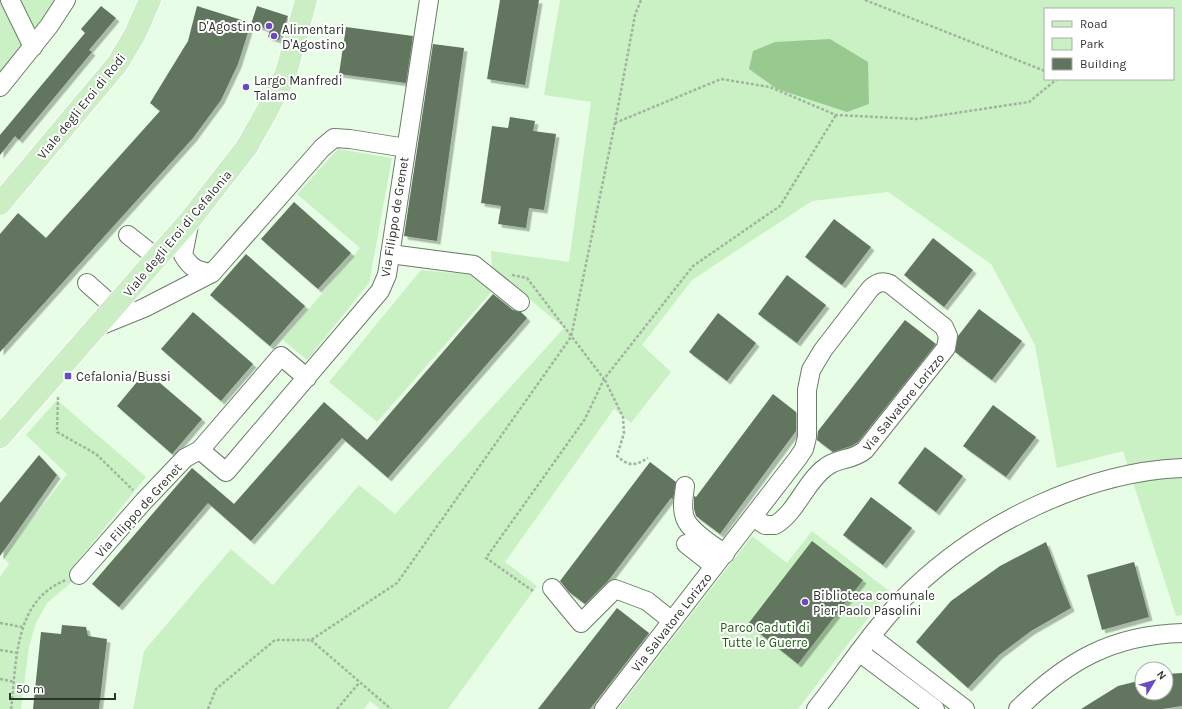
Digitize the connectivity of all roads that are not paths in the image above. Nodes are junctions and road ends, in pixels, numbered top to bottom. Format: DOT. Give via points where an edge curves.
graph roads {
  1 [pos="10,0"];
  2 [pos="66,0"];
  3 [pos="150,0"];
  4 [pos="306,0"];
  5 [pos="429,0"];
  6 [pos="33,46"];
  7 [pos="0,87"];
  8 [pos="406,148"];
  9 [pos="0,204"];
  10 [pos="190,220"];
  11 [pos="128,235"];
  12 [pos="390,254"];
  13 [pos="157,258"];
  14 [pos="212,274"];
  15 [pos="87,283"];
  16 [pos="520,302"];
  17 [pos="114,307"];
  18 [pos="97,327"];
  19 [pos="307,378"];
  20 [pos="0,437"];
  21 [pos="200,450"];
  22 [pos="1182,468"];
  23 [pos="685,486"];
  24 [pos="753,517"];
  25 [pos="686,544"];
  26 [pos="719,560"];
  27 [pos="79,575"];
  28 [pos="552,588"];
  29 [pos="672,621"];
  30 [pos="1182,633"];
  31 [pos="871,637"];
  32 [pos="859,652"];
  33 [pos="604,709"];
  34 [pos="816,709"];
  35 [pos="935,709"];
  36 [pos="965,709"];
  37 [pos="1018,709"];
  1 -- 6 [label="street"];
  2 -- 6 [label="street"];
  3 -- 9 [label="main road, Viale degli Eroi di Rodi" via="136,34 118,63"];
  4 -- 10 [label="main road, Viale degli Eroi di Cefalonia" via="286,73 267,112 246,148"];
  5 -- 8 [label="street, Via Filippo de Grenet"];
  6 -- 7 [label="street"];
  8 -- 12 [label="street, Via Filippo de Grenet"];
  8 -- 14 [label="street, Via Filippo de Grenet" via="334,138 322,148"];
  10 -- 13 [label="main road, Viale degli Eroi di Cefalonia"];
  10 -- 14 [label="street" via="183,255 189,265 200,272"];
  11 -- 13 [label="street"];
  12 -- 16 [label="street" via="474,266"];
  12 -- 19 [label="street, Via Filippo de Grenet" via="387,275 380,291"];
  13 -- 17 [label="main road, Viale degli Eroi di Cefalonia"];
  14 -- 18 [label="street, Via Filippo de Grenet" via="144,308"];
  15 -- 17 [label="street"];
  17 -- 18 [label="main road, Viale degli Eroi di Cefalonia"];
  18 -- 20 [label="main road, Viale degli Eroi di Cefalonia"];
  19 -- 21 [label="street, Via Filippo de Grenet" via="281,356"];
  19 -- 21 [label="street, Via Filippo de Grenet" via="226,472"];
  21 -- 27 [label="street, Via Filippo de Grenet" via="184,458"];
  22 -- 31 [label="street" via="1149,471 1091,485 1059,496 1018,516 944,562 913,589"];
  23 -- 26 [label="street" via="684,517"];
  24 -- 24 [label="street, Via Salvatore Lorizzo" via="798,458 806,442 809,375 816,362 873,286 881,282 890,284 944,327 948,336 946,348 865,450 826,467 785,517 775,525 765,525"];
  24 -- 26 [label="street, Via Salvatore Lorizzo"];
  25 -- 26 [label="street"];
  26 -- 29 [label="street, Via Salvatore Lorizzo"];
  28 -- 29 [label="street" via="581,623 615,589 647,601"];
  29 -- 33 [label="street, Via Salvatore Lorizzo"];
  30 -- 37 [label="street" via="1133,638 1090,655 1051,678"];
  31 -- 32 [label="street"];
  31 -- 36 [label="street"];
  32 -- 34 [label="street"];
  32 -- 35 [label="street"];
}
